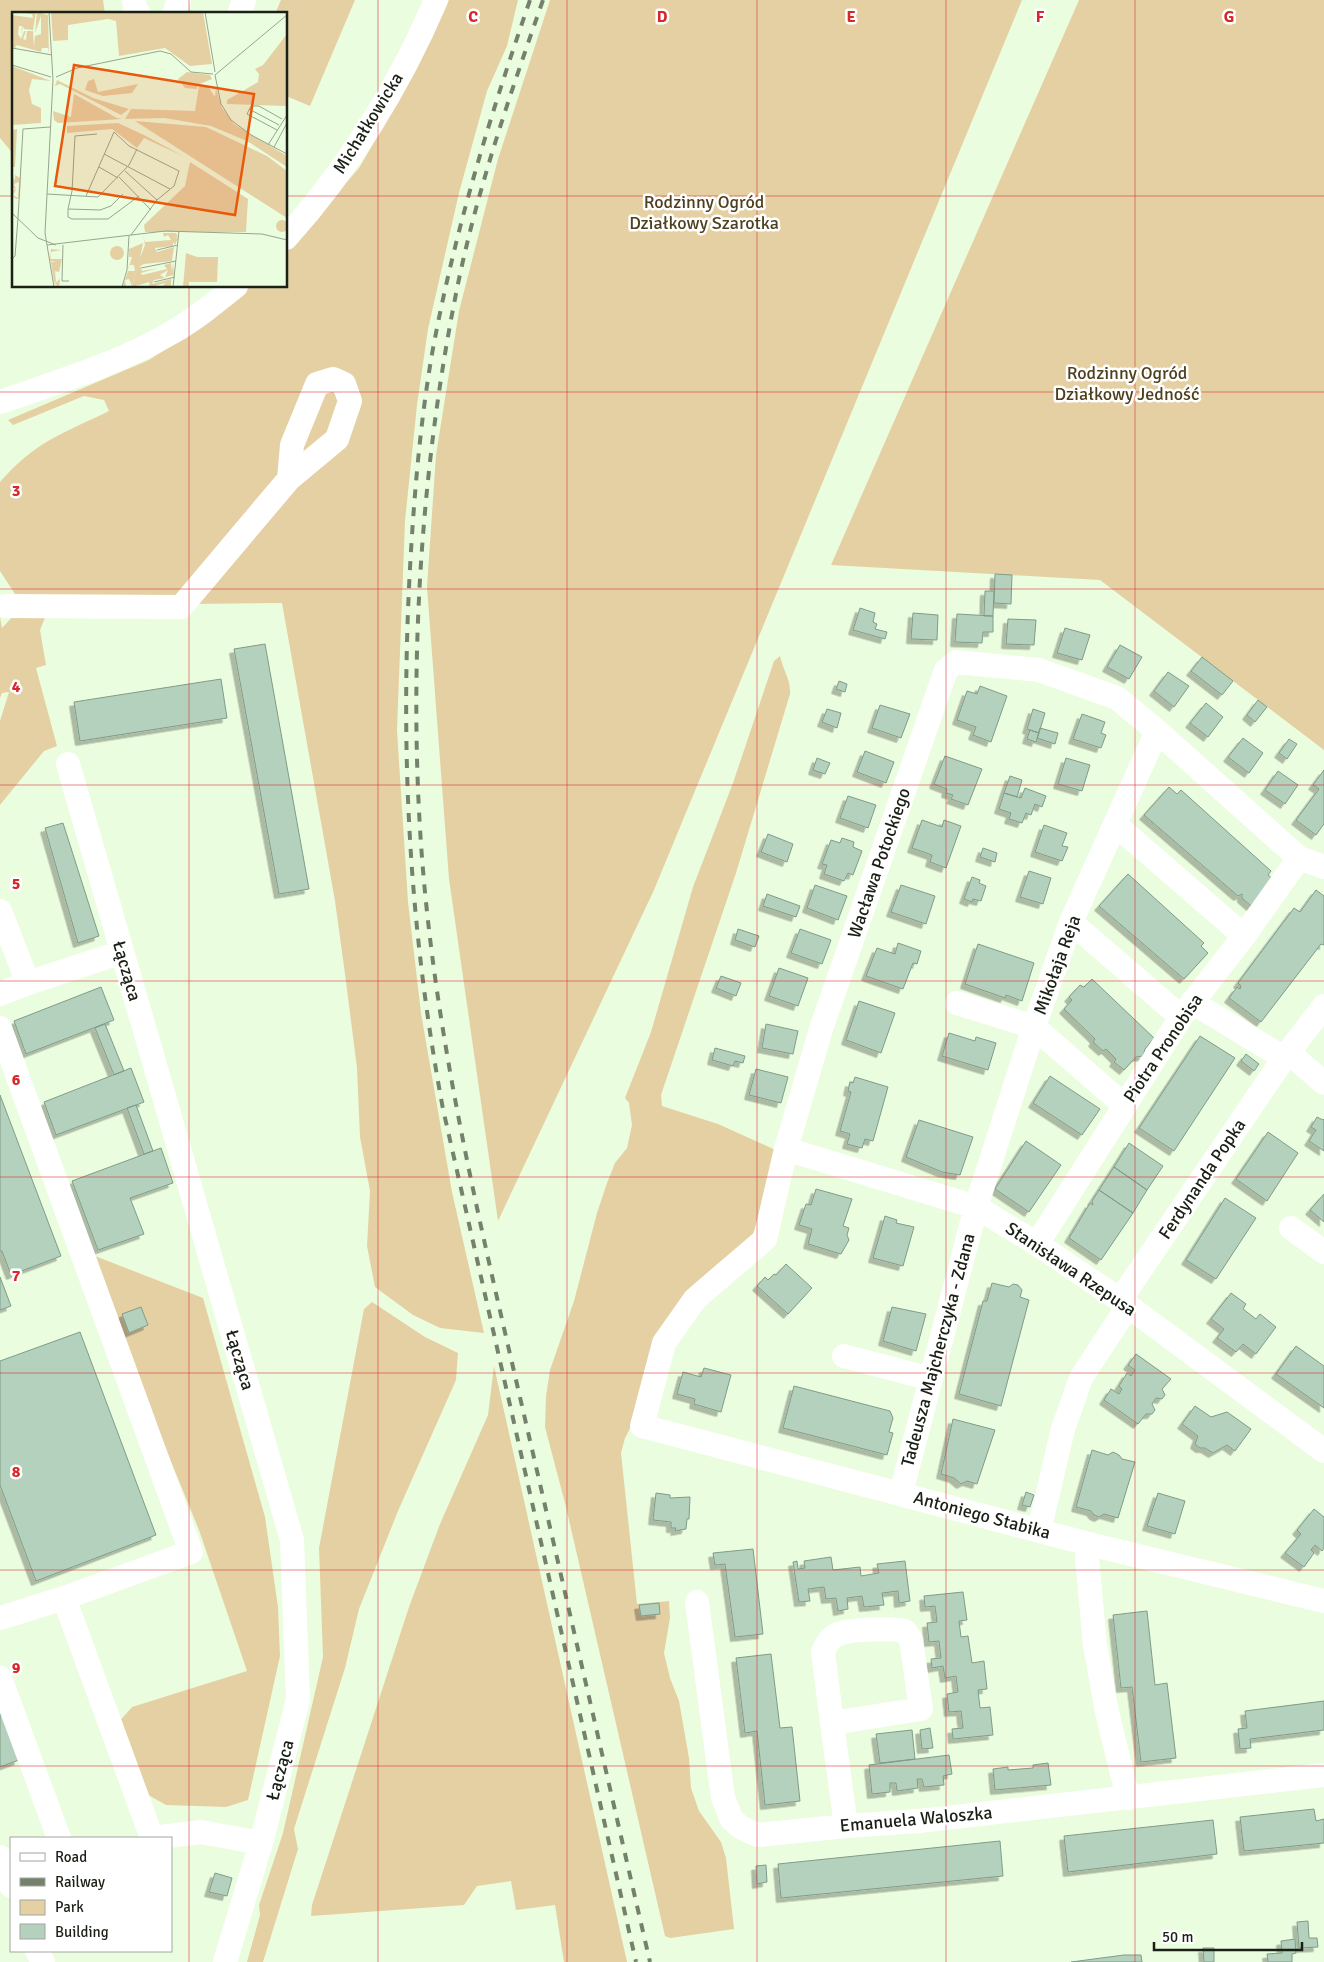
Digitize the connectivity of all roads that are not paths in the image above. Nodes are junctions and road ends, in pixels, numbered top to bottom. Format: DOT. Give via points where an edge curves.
graph roads {
  1 [pos="179,0"];
  2 [pos="244,0"];
  3 [pos="436,0"];
  4 [pos="175,12"];
  5 [pos="240,12"];
  6 [pos="288,236"];
  7 [pos="234,288"];
  8 [pos="0,402"];
  9 [pos="289,479"];
  10 [pos="5,606"];
  11 [pos="1157,730"];
  12 [pos="68,764"];
  13 [pos="1116,825"];
  14 [pos="1299,858"];
  15 [pos="1324,867"];
  16 [pos="0,911"];
  17 [pos="1072,922"];
  18 [pos="1244,936"];
  19 [pos="122,952"];
  20 [pos="28,983"];
  21 [pos="0,994"];
  22 [pos="957,1003"];
  23 [pos="1324,1006"];
  24 [pos="1187,1010"];
  25 [pos="1034,1027"];
  26 [pos="0,1028"];
  27 [pos="1286,1055"];
  28 [pos="1324,1083"];
  29 [pos="1124,1105"];
  30 [pos="786,1149"];
  31 [pos="976,1207"];
  32 [pos="1291,1228"];
  33 [pos="1037,1244"];
  34 [pos="1324,1252"];
  35 [pos="1124,1303"];
  36 [pos="844,1356"];
  37 [pos="931,1379"];
  38 [pos="642,1426"];
  39 [pos="1324,1452"];
  40 [pos="901,1493"];
  41 [pos="1039,1531"];
  42 [pos="1088,1544"];
  43 [pos="64,1598"];
  44 [pos="1324,1601"];
  45 [pos="697,1602"];
  46 [pos="0,1618"];
  47 [pos="0,1678"];
  48 [pos="832,1723"];
  49 [pos="1324,1775"];
  50 [pos="1128,1798"];
  51 [pos="846,1826"];
  52 [pos="59,1837"];
  53 [pos="152,1837"];
  54 [pos="160,1837"];
  55 [pos="261,1843"];
  56 [pos="0,1857"];
  57 [pos="10,1883"];
  58 [pos="226,1962"];
  1 -- 4 [label="street"];
  2 -- 5 [label="street"];
  3 -- 6 [label="street, Michałkowicka" via="403,69 368,127 316,203"];
  7 -- 8 [label="street" via="206,310 150,344"];
  9 -- 10 [label="street" via="181,607"];
  11 -- 13 [label="street, Mikołaja Reja"];
  11 -- 14 [label="street, Wacława Potockiego"];
  11 -- 30 [label="street, Wacława Potockiego" via="1117,698 1039,670 956,662 946,670 821,1029"];
  12 -- 19 [label="street, Łącząca"];
  13 -- 17 [label="street, Mikołaja Reja"];
  13 -- 18 [label="street"];
  14 -- 15 [label="street"];
  14 -- 18 [label="street, Piotra Pronobisa"];
  16 -- 20 [label="street"];
  17 -- 24 [label="street"];
  17 -- 25 [label="street, Mikołaja Reja"];
  18 -- 24 [label="street, Piotra Pronobisa"];
  19 -- 20 [label="street"];
  19 -- 55 [label="street, Łącząca" via="292,1540 298,1700"];
  20 -- 21 [label="street"];
  22 -- 25 [label="street"];
  23 -- 27 [label="street, Ferdynanda Popka"];
  24 -- 27 [label="street"];
  24 -- 29 [label="street, Piotra Pronobisa"];
  25 -- 29 [label="street"];
  25 -- 31 [label="street, Mikołaja Reja"];
  26 -- 43 [label="street" via="191,1552"];
  27 -- 28 [label="street"];
  27 -- 35 [label="street, Ferdynanda Popka"];
  29 -- 33 [label="street, Piotra Pronobisa"];
  30 -- 31 [label="street, Stanisława Rzepusa"];
  30 -- 38 [label="street, Wacława Potockiego" via="765,1239 696,1299 664,1343"];
  31 -- 33 [label="street, Stanisława Rzepusa"];
  31 -- 37 [label="street, Tadeusza Majcherczyka - Zdana"];
  32 -- 34 [label="street"];
  33 -- 35 [label="street, Stanisława Rzepusa"];
  35 -- 39 [label="street, Stanisława Rzepusa"];
  35 -- 41 [label="street, Ferdynanda Popka" via="1081,1378 1063,1429"];
  36 -- 37 [label="street"];
  37 -- 40 [label="street, Tadeusza Majcherczyka - Zdana"];
  38 -- 40 [label="street, Antoniego Stabika"];
  40 -- 41 [label="street, Antoniego Stabika"];
  41 -- 42 [label="street, Antoniego Stabika"];
  42 -- 44 [label="street, Antoniego Stabika"];
  42 -- 50 [label="street" via="1095,1645 1106,1712"];
  43 -- 46 [label="street"];
  43 -- 53 [label="street"];
  45 -- 51 [label="street, Emanuela Waloszka" via="723,1798 732,1820 758,1835"];
  47 -- 52 [label="street"];
  48 -- 48 [label="street" via="921,1709 911,1640 905,1631 892,1628 837,1634 827,1642 823,1652"];
  48 -- 51 [label="street"];
  49 -- 50 [label="street, Emanuela Waloszka"];
  50 -- 51 [label="street, Emanuela Waloszka"];
  54 -- 55 [label="street" via="201,1832"];
  55 -- 58 [label="street, Łącząca"];
  56 -- 57 [label="street"];
}
